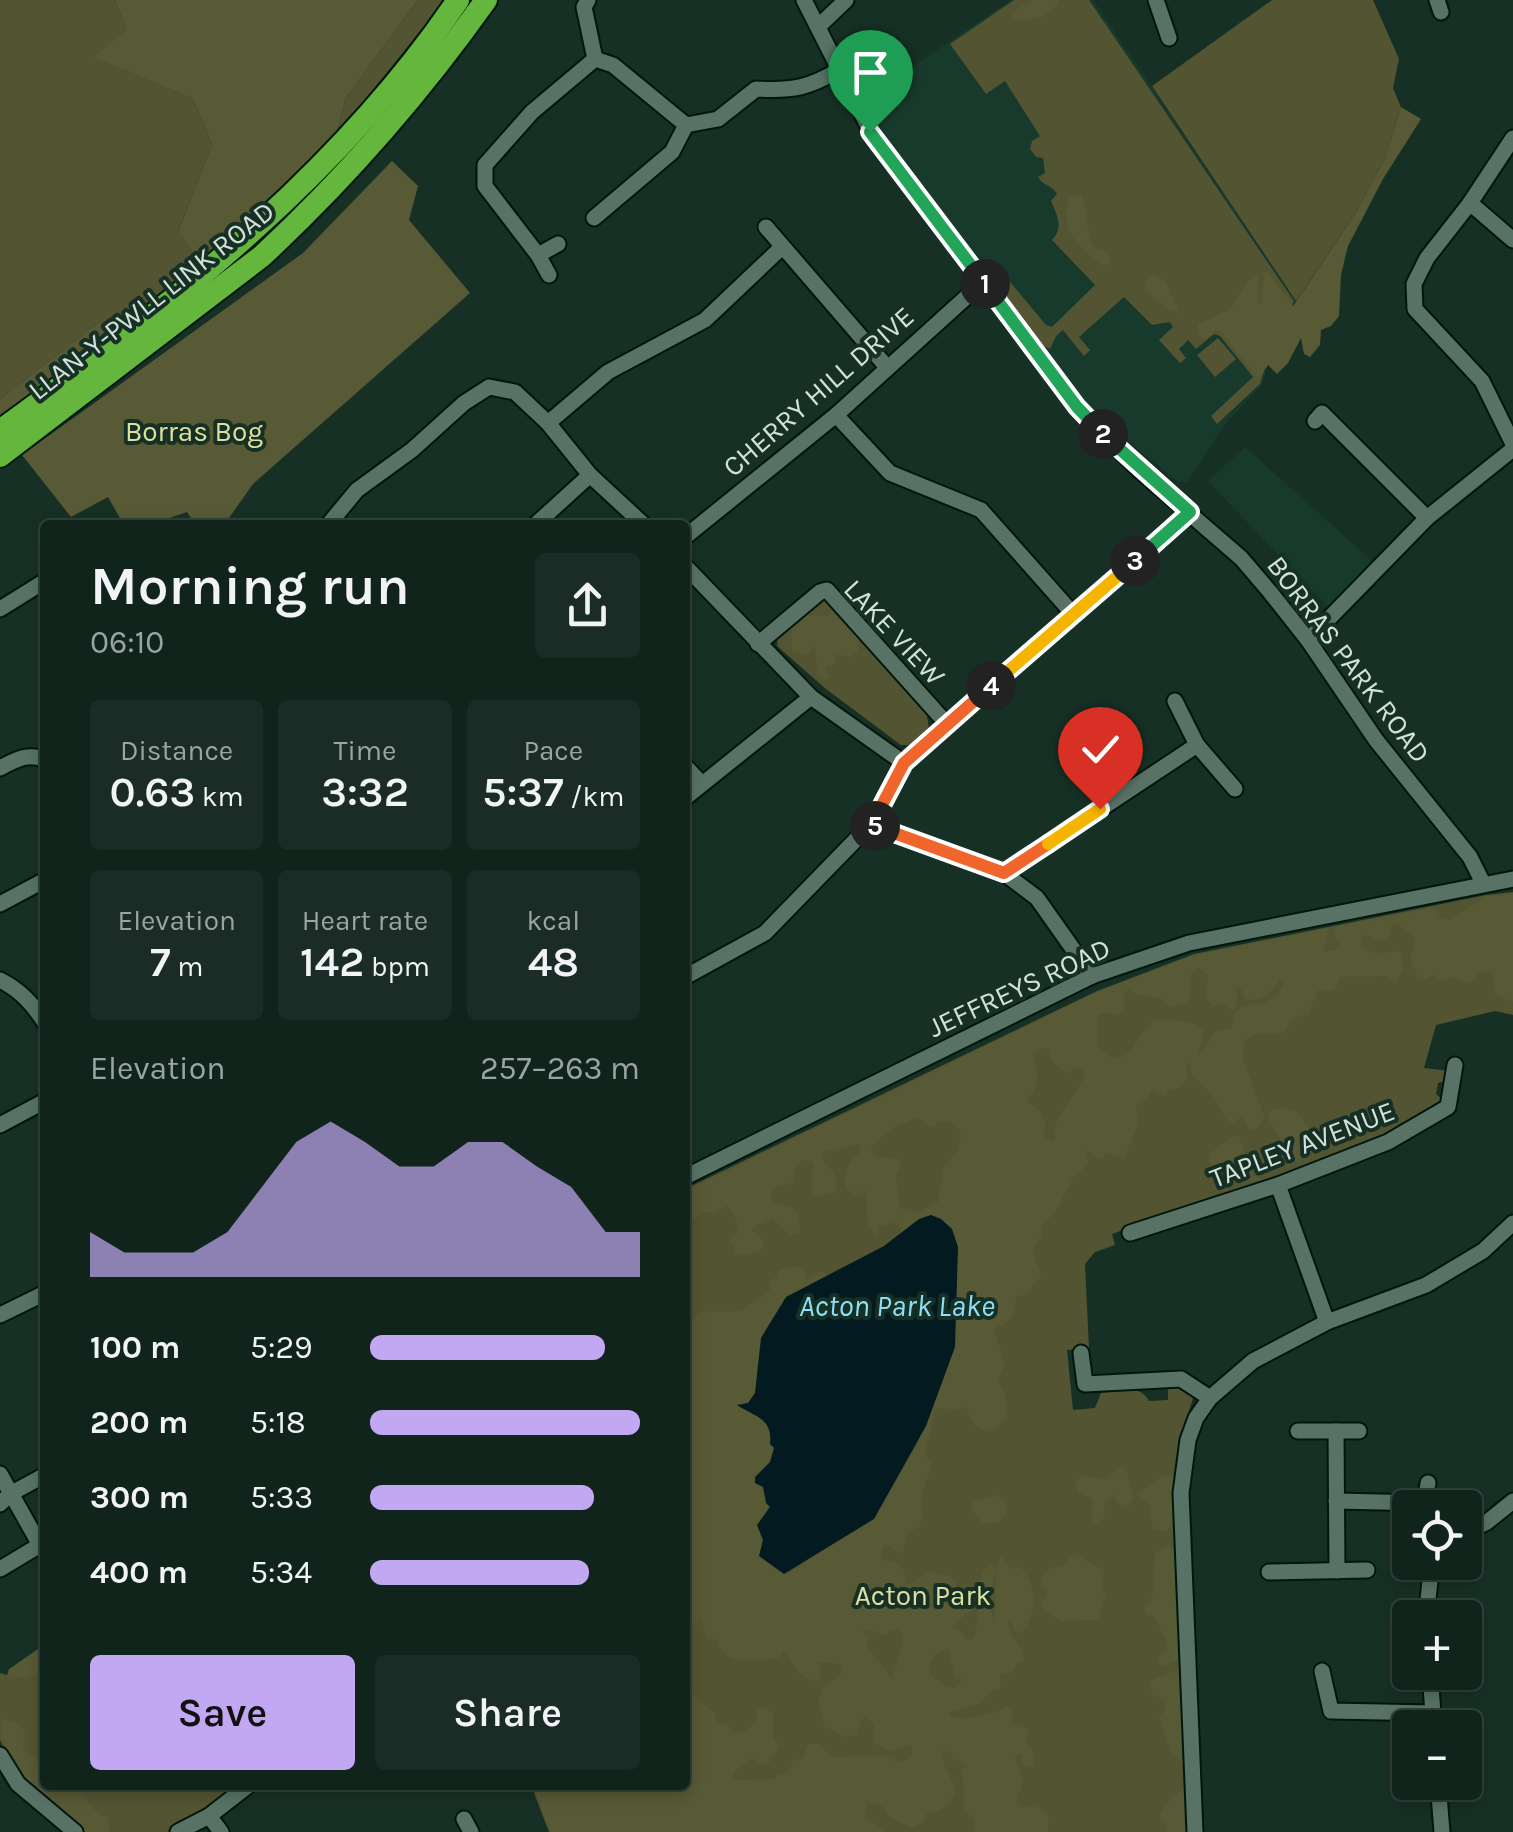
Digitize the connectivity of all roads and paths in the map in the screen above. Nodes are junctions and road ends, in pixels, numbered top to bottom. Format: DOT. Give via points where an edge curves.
graph roads {
  1 [pos="458,0"];
  2 [pos="486,0"];
  3 [pos="588,0"];
  4 [pos="804,0"];
  5 [pos="846,0"];
  6 [pos="1156,0"];
  7 [pos="818,26"];
  8 [pos="1170,38"];
  9 [pos="595,59"];
  10 [pos="840,69"];
  11 [pos="686,125"];
  12 [pos="1513,138"];
  13 [pos="1470,203"];
  14 [pos="594,218"];
  15 [pos="766,227"];
  16 [pos="1513,240"];
  17 [pos="558,244"];
  18 [pos="782,247"];
  19 [pos="538,255"];
  20 [pos="549,276"];
  21 [pos="983,282"];
  22 [pos="886,366"];
  23 [pos="1323,413"];
  24 [pos="836,415"];
  25 [pos="548,423"];
  26 [pos="0,431"];
  27 [pos="1513,447"];
  28 [pos="0,456"];
  29 [pos="590,475"];
  30 [pos="1190,512"];
  31 [pos="1427,518"];
  32 [pos="332,520"];
  33 [pos="540,520"];
  34 [pos="639,520"];
  35 [pos="690,533"];
  36 [pos="690,571"];
  37 [pos="40,584"];
  38 [pos="0,609"];
  39 [pos="1074,614"];
  40 [pos="1308,640"];
  41 [pos="758,644"];
  42 [pos="811,696"];
  43 [pos="1176,700"];
  44 [pos="947,724"];
  45 [pos="1197,745"];
  46 [pos="40,759"];
  47 [pos="904,763"];
  48 [pos="0,768"];
  49 [pos="690,771"];
  50 [pos="702,784"];
  51 [pos="1236,790"];
  52 [pos="690,794"];
  53 [pos="872,824"];
  54 [pos="1004,873"];
  55 [pos="1513,879"];
  56 [pos="40,883"];
  57 [pos="1483,884"];
  58 [pos="0,904"];
  59 [pos="690,974"];
  60 [pos="1092,976"];
  61 [pos="0,980"];
  62 [pos="40,1014"];
  63 [pos="1455,1065"];
  64 [pos="40,1104"];
  65 [pos="0,1126"];
  66 [pos="690,1175"];
  67 [pos="1278,1185"];
  68 [pos="1513,1224"];
  69 [pos="1130,1233"];
  70 [pos="40,1296"];
  71 [pos="0,1316"];
  72 [pos="1327,1322"];
  73 [pos="1081,1354"];
  74 [pos="1210,1398"];
  75 [pos="1336,1431"];
  76 [pos="1359,1431"];
  77 [pos="1298,1432"];
  78 [pos="0,1474"];
  79 [pos="40,1478"];
  80 [pos="1428,1482"];
  81 [pos="1427,1490"];
  82 [pos="5,1499"];
  83 [pos="1336,1501"];
  84 [pos="1513,1501"];
  85 [pos="1392,1504"];
  86 [pos="1482,1524"];
  87 [pos="40,1540"];
  88 [pos="40,1546"];
  89 [pos="0,1569"];
  90 [pos="1367,1570"];
  91 [pos="1337,1571"];
  92 [pos="1269,1572"];
  93 [pos="1322,1670"];
  94 [pos="1392,1716"];
  95 [pos="0,1755"];
  96 [pos="243,1790"];
  97 [pos="1439,1800"];
  98 [pos="209,1816"];
  99 [pos="75,1832"];
  100 [pos="178,1832"];
  101 [pos="221,1832"];
  102 [pos="1196,1832"];
  103 [pos="1442,1832"];
  1 -- 26 [label="highway, LLAN-Y-PWLL LINK ROAD" via="342,143 260,225"];
  2 -- 28 [label="highway, LLAN-Y-PWLL LINK ROAD" via="391,122 262,256"];
  3 -- 9 [label="street"];
  4 -- 7 [label="street, BORRAS PARK ROAD"];
  5 -- 7 [label="street"];
  6 -- 8 [label="street"];
  7 -- 10 [label="street, BORRAS PARK ROAD"];
  9 -- 11 [label="street" via="612,65"];
  9 -- 19 [label="street" via="532,112 485,165 485,186"];
  10 -- 11 [label="street" via="810,87 756,89 718,119"];
  10 -- 21 [label="street, BORRAS PARK ROAD" via="870,132"];
  11 -- 14 [label="street" via="672,152"];
  12 -- 13 [label="street"];
  13 -- 16 [label="street"];
  13 -- 27 [label="street" via="1420,271 1414,309 1482,381"];
  15 -- 18 [label="street"];
  17 -- 19 [label="street"];
  18 -- 22 [label="street"];
  18 -- 25 [label="street" via="705,320 608,372"];
  19 -- 20 [label="street"];
  21 -- 22 [label="street, CHERRY HILL DRIVE"];
  21 -- 30 [label="street, BORRAS PARK ROAD" via="1077,407"];
  22 -- 24 [label="street, CHERRY HILL DRIVE"];
  23 -- 31 [label="street"];
  24 -- 35 [label="street, CHERRY HILL DRIVE"];
  24 -- 39 [label="street" via="890,473 981,510"];
  25 -- 29 [label="street"];
  25 -- 32 [label="street" via="515,392 489,387 356,490"];
  27 -- 31 [label="street"];
  29 -- 33 [label="street"];
  29 -- 34 [label="street"];
  30 -- 39 [label="street"];
  30 -- 40 [label="street, BORRAS PARK ROAD" via="1240,558"];
  31 -- 40 [label="street"];
  36 -- 41 [label="street"];
  37 -- 38 [label="street"];
  39 -- 44 [label="street"];
  40 -- 57 [label="street, BORRAS PARK ROAD" via="1376,740 1470,857"];
  41 -- 42 [label="street"];
  41 -- 44 [label="street, LAKE VIEW" via="827,590"];
  42 -- 47 [label="street"];
  42 -- 50 [label="street"];
  43 -- 45 [label="street"];
  44 -- 47 [label="street"];
  45 -- 51 [label="street"];
  45 -- 54 [label="street"];
  46 -- 48 [label="street" via="20,757"];
  47 -- 53 [label="street"];
  49 -- 50 [label="street"];
  50 -- 52 [label="street"];
  53 -- 54 [label="street"];
  53 -- 59 [label="street" via="764,934"];
  54 -- 60 [label="street" via="1037,898"];
  55 -- 57 [label="street, JEFFREYS ROAD"];
  56 -- 58 [label="street"];
  57 -- 60 [label="street, JEFFREYS ROAD" via="1189,943"];
  60 -- 66 [label="street, JEFFREYS ROAD"];
  61 -- 62 [label="street"];
  63 -- 67 [label="street, TAPLEY AVENUE" via="1452,1095 1440,1113 1388,1142"];
  64 -- 65 [label="street"];
  67 -- 69 [label="street, TAPLEY AVENUE"];
  67 -- 72 [label="street"];
  68 -- 72 [label="street" via="1483,1252 1426,1285"];
  70 -- 71 [label="street"];
  72 -- 74 [label="street" via="1254,1362"];
  73 -- 74 [label="street" via="1085,1384 1181,1378"];
  74 -- 102 [label="street" via="1188,1440 1181,1493"];
  75 -- 76 [label="street"];
  75 -- 77 [label="street"];
  75 -- 83 [label="street"];
  78 -- 82 [label="street"];
  79 -- 82 [label="street"];
  80 -- 81 [label="street"];
  82 -- 87 [label="street"];
  83 -- 85 [label="street"];
  83 -- 91 [label="street"];
  84 -- 86 [label="street"];
  88 -- 89 [label="street"];
  90 -- 91 [label="street"];
  91 -- 92 [label="street"];
  93 -- 94 [label="street" via="1331,1711"];
  95 -- 99 [label="street" via="18,1784"];
  96 -- 98 [label="street"];
  97 -- 103 [label="street"];
  98 -- 100 [label="street"];
  98 -- 101 [label="street"];
}
